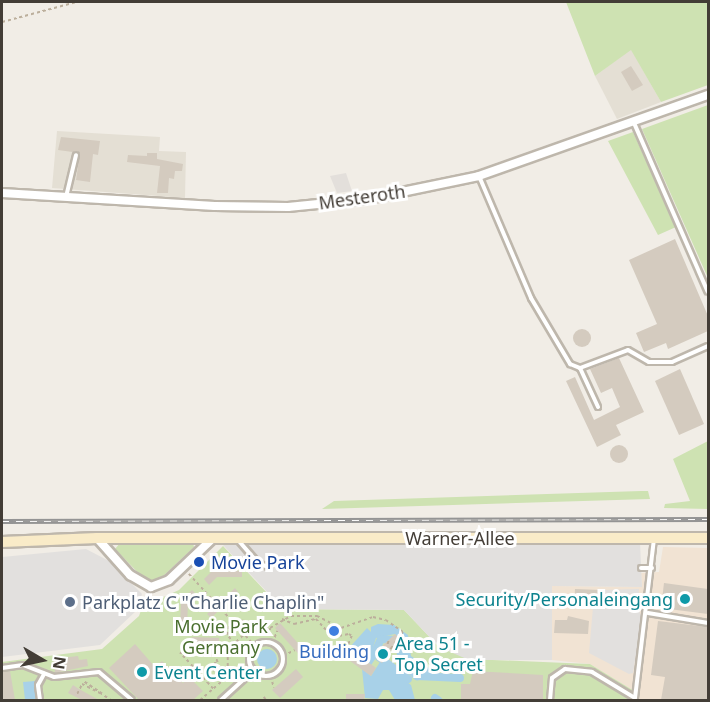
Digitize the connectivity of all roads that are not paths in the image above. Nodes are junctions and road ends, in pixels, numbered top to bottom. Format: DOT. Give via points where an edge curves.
graph roads {
  1 [pos="708,95"];
  2 [pos="633,122"];
  3 [pos="76,155"];
  4 [pos="479,176"];
  5 [pos="2,193"];
  6 [pos="66,198"];
  7 [pos="708,292"];
  8 [pos="708,346"];
  9 [pos="580,368"];
  10 [pos="598,407"];
  11 [pos="97,538"];
  12 [pos="654,538"];
  13 [pos="708,538"];
  14 [pos="212,539"];
  15 [pos="237,539"];
  16 [pos="2,542"];
  17 [pos="268,567"];
  18 [pos="641,568"];
  19 [pos="652,568"];
  20 [pos="648,613"];
  21 [pos="708,622"];
  22 [pos="2,668"];
  23 [pos="253,671"];
  24 [pos="44,674"];
  25 [pos="635,699"];
  26 [pos="40,700"];
  27 [pos="132,700"];
  28 [pos="221,700"];
  29 [pos="550,700"];
  1 -- 2 [label="street, Mesteroth"];
  2 -- 4 [label="street, Mesteroth"];
  2 -- 7 [label="lane"];
  3 -- 6 [label="lane"];
  4 -- 6 [label="street, Mesteroth" via="384,196 288,207"];
  4 -- 9 [label="lane" via="531,298 570,364"];
  5 -- 6 [label="street, Mesteroth"];
  8 -- 9 [label="lane" via="672,362 649,362 627,350"];
  9 -- 10 [label="lane"];
  11 -- 14 [label="street, Warner-Allee"];
  11 -- 14 [label="street" via="130,575 151,587 169,580"];
  11 -- 16 [label="street, Warner-Allee"];
  12 -- 13 [label="street, Warner-Allee"];
  12 -- 15 [label="street, Warner-Allee"];
  12 -- 19 [label="lane"];
  14 -- 15 [label="street, Warner-Allee"];
  15 -- 17 [label="lane" via="258,563"];
  18 -- 19 [label="lane"];
  19 -- 20 [label="lane"];
  20 -- 21 [label="lane"];
  20 -- 25 [label="lane"];
  22 -- 24 [label="lane" via="23,666"];
  23 -- 23 [label="lane" via="249,655 255,646 272,643 283,656 282,667 271,676"];
  23 -- 28 [label="lane"];
  24 -- 26 [label="lane" via="38,685"];
  24 -- 27 [label="lane" via="54,677 99,672"];
  25 -- 29 [label="lane" via="592,672 565,669 552,678"];
}
